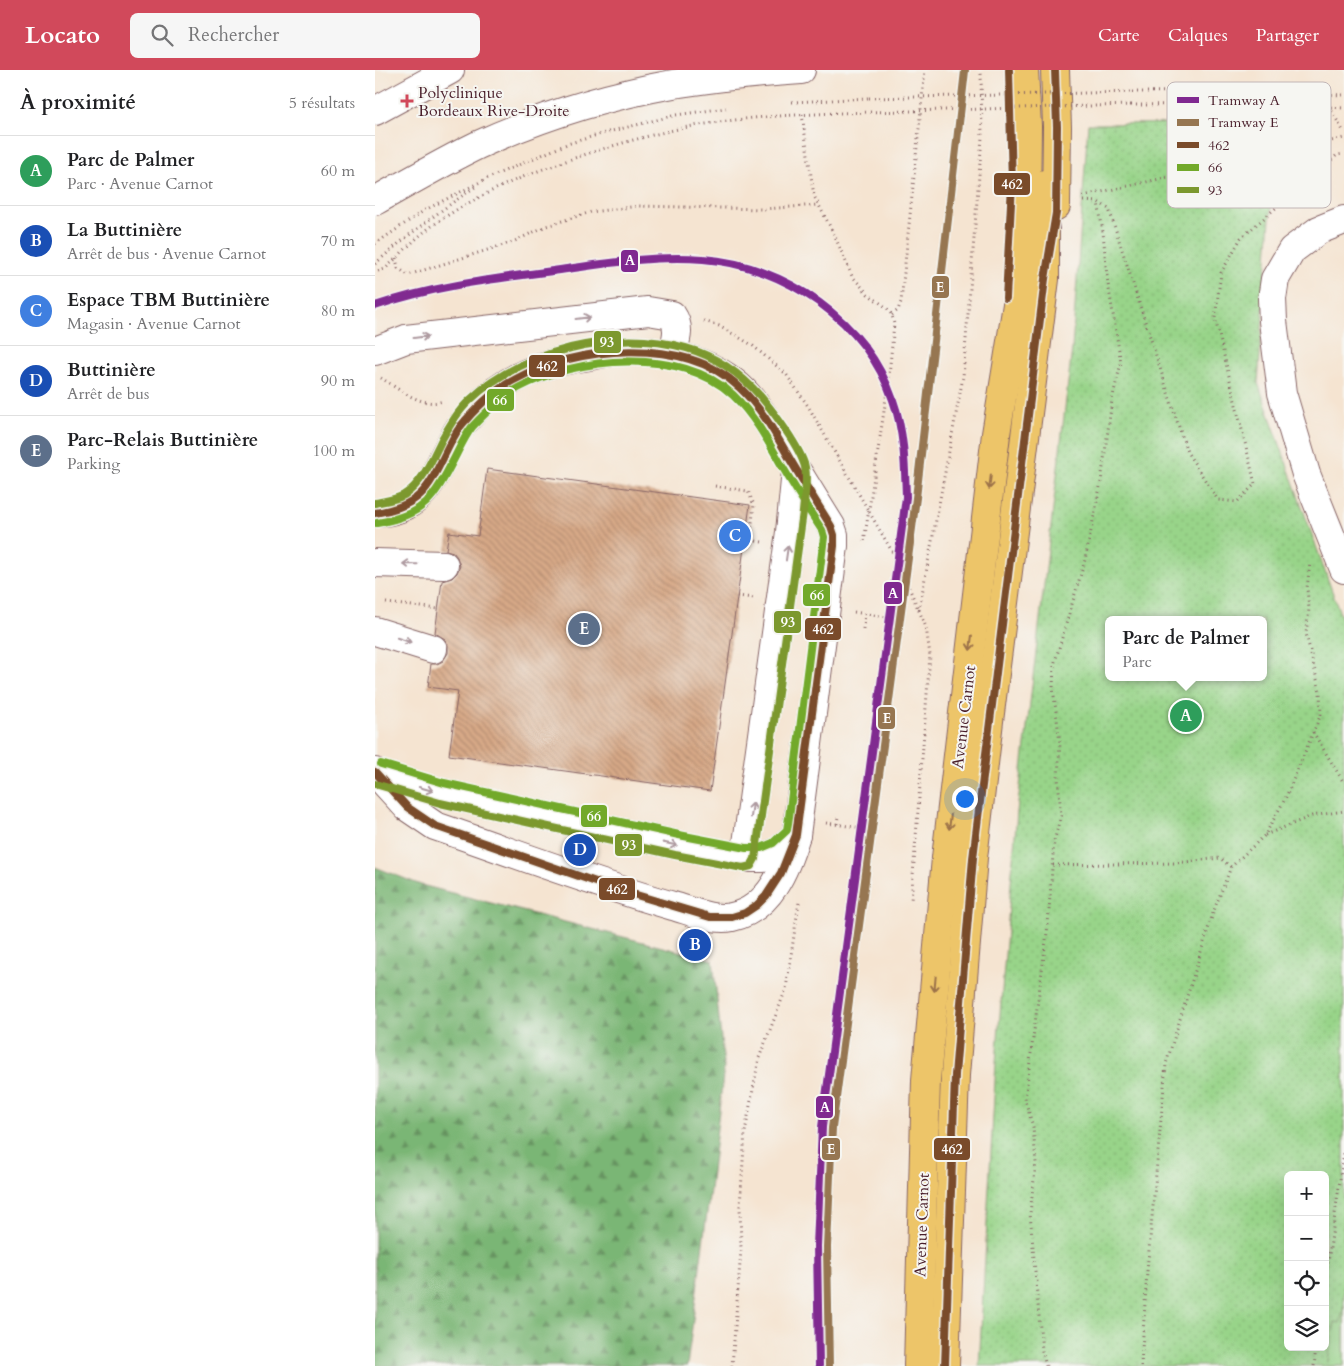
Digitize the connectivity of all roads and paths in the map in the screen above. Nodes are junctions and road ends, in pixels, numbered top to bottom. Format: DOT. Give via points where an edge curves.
graph roads {
  1 [pos="450,70"];
  2 [pos="801,70"];
  3 [pos="925,70"];
  4 [pos="981,70"];
  5 [pos="1009,70"];
  6 [pos="1024,70"];
  7 [pos="1042,70"];
  8 [pos="1062,79"];
  9 [pos="1167,92"];
  10 [pos="1331,94"];
  11 [pos="1344,95"];
  12 [pos="787,102"];
  13 [pos="1167,105"];
  14 [pos="735,107"];
  15 [pos="1331,107"];
  16 [pos="1344,108"];
  17 [pos="1331,110"];
  18 [pos="375,111"];
  19 [pos="802,114"];
  20 [pos="1070,116"];
  21 [pos="1344,132"];
  22 [pos="1344,138"];
  23 [pos="1331,141"];
  24 [pos="1344,154"];
  25 [pos="1331,160"];
  26 [pos="1167,178"];
  27 [pos="486,179"];
  28 [pos="375,201"];
  29 [pos="1098,202"];
  30 [pos="819,205"];
  31 [pos="1276,208"];
  32 [pos="1344,220"];
  33 [pos="375,244"];
  34 [pos="396,258"];
  35 [pos="375,264"];
  36 [pos="379,271"];
  37 [pos="1045,279"];
  38 [pos="892,315"];
  39 [pos="676,322"];
  40 [pos="672,355"];
  41 [pos="376,363"];
  42 [pos="446,400"];
  43 [pos="996,434"];
  44 [pos="796,470"];
  45 [pos="715,486"];
  46 [pos="869,512"];
  47 [pos="375,513"];
  48 [pos="764,533"];
  49 [pos="1333,541"];
  50 [pos="763,542"];
  51 [pos="863,549"];
  52 [pos="761,552"];
  53 [pos="375,563"];
  54 [pos="444,564"];
  55 [pos="1344,569"];
  56 [pos="756,589"];
  57 [pos="755,598"];
  58 [pos="384,602"];
  59 [pos="855,603"];
  60 [pos="439,609"];
  61 [pos="853,612"];
  62 [pos="865,614"];
  63 [pos="863,628"];
  64 [pos="375,631"];
  65 [pos="433,649"];
  66 [pos="1313,732"];
  67 [pos="377,774"];
  68 [pos="1344,783"];
  69 [pos="1344,811"];
  70 [pos="838,816"];
  71 [pos="825,822"];
  72 [pos="837,824"];
  73 [pos="823,831"];
  74 [pos="796,834"];
  75 [pos="1265,835"];
  76 [pos="745,858"];
  77 [pos="1053,865"];
  78 [pos="1231,867"];
  79 [pos="801,898"];
  80 [pos="1344,1152"];
  81 [pos="1328,1261"];
  82 [pos="1316,1351"];
  83 [pos="732,1366"];
  84 [pos="918,1366"];
  85 [pos="945,1366"];
  86 [pos="1046,1366"];
  87 [pos="1141,1366"];
  88 [pos="1314,1366"];
  1 -- 18 [label="street"];
  2 -- 28 [label="street" via="673,84 605,100 478,145"];
  3 -- 38 [label="path" via="901,302"];
  4 -- 46 [label="path" via="982,137 963,377 919,611 897,560"];
  5 -- 43 [label="main road" via="1013,126 1011,213"];
  6 -- 43 [label="main road, Avenue Carnot" via="1026,212 1021,280"];
  7 -- 37 [label="main road, Avenue Carnot"];
  8 -- 20 [label="path"];
  8 -- 37 [label="main road" via="1057,126 1056,213"];
  9 -- 12 [label="path, bridge"];
  10 -- 11 [label="path, bridge"];
  13 -- 19 [label="path, bridge"];
  14 -- 27 [label="path" via="676,115 608,132 567,144"];
  15 -- 16 [label="path"];
  17 -- 21 [label="path"];
  19 -- 30 [label="path" via="814,196"];
  19 -- 34 [label="path" via="678,129 606,147 534,172 489,191 432,226"];
  22 -- 23 [label="path"];
  24 -- 25 [label="path"];
  26 -- 29 [label="path" via="1079,198"];
  27 -- 33 [label="path" via="425,210"];
  27 -- 35 [label="path" via="429,218"];
  29 -- 31 [label="path" via="1109,209 1187,452 1218,500 1237,502 1255,484 1215,318 1221,273 1241,238"];
  29 -- 77 [label="path" via="1121,362 1111,400 1101,482 1085,560 1053,665 1061,816 1054,841"];
  30 -- 34 [label="path" via="764,209 639,206 591,212 546,226 513,242 408,275 398,268"];
  30 -- 38 [label="path" via="852,276"];
  32 -- 49 [label="street" via="1319,230 1292,250 1275,279 1272,300 1283,393 1306,474"];
  34 -- 36 [label="path"];
  37 -- 85 [label="main road, Avenue Carnot" via="973,858 955,1075"];
  38 -- 46 [label="path" via="894,324 887,385"];
  39 -- 40 [label="street" via="678,328"];
  41 -- 39 [label="street, one-way" via="406,339 647,311 672,315"];
  39 -- 46 [label="path" via="690,317 719,326 752,345 785,374 808,406"];
  40 -- 44 [label="street" via="704,364 749,396"];
  40 -- 47 [label="street" via="626,351 535,368 499,389 477,408 460,428 422,495 410,504"];
  41 -- 42 [label="path" via="417,400 441,403"];
  43 -- 84 [label="main road, Avenue Carnot, one-way" via="946,858 927,1070"];
  44 -- 74 [label="street" via="831,526 834,546"];
  76 -- 44 [label="street, one-way"];
  45 -- 50 [label="path" via="748,491 754,505 749,540"];
  46 -- 51 [label="path"];
  48 -- 50 [label="path"];
  49 -- 55 [label="street"];
  49 -- 66 [label="path" via="1310,562 1307,588 1306,634 1320,692 1321,714"];
  50 -- 52 [label="path"];
  54 -- 53 [label="street, one-way"];
  56 -- 57 [label="path"];
  58 -- 60 [label="path"];
  59 -- 61 [label="path"];
  62 -- 63 [label="path"];
  64 -- 65 [label="street, one-way"];
  66 -- 68 [label="path"];
  66 -- 75 [label="path" via="1286,797"];
  67 -- 74 [label="street" via="407,807 435,826 643,897 717,918 732,917 750,910 766,897 780,878"];
  67 -- 76 [label="street, one-way" via="451,796"];
  69 -- 75 [label="path" via="1312,816"];
  70 -- 72 [label="path"];
  71 -- 73 [label="path"];
  74 -- 76 [label="street" via="779,851 763,858"];
  75 -- 78 [label="path"];
  77 -- 78 [label="path" via="1176,863 1220,858"];
  77 -- 86 [label="path" via="1025,1099 1033,1127 1036,1164 1030,1212"];
  78 -- 87 [label="path" via="1214,910 1166,1064"];
  79 -- 83 [label="path" via="786,989 759,1058 745,1132 741,1250"];
  80 -- 81 [label="path"];
  82 -- 88 [label="path"];
}
